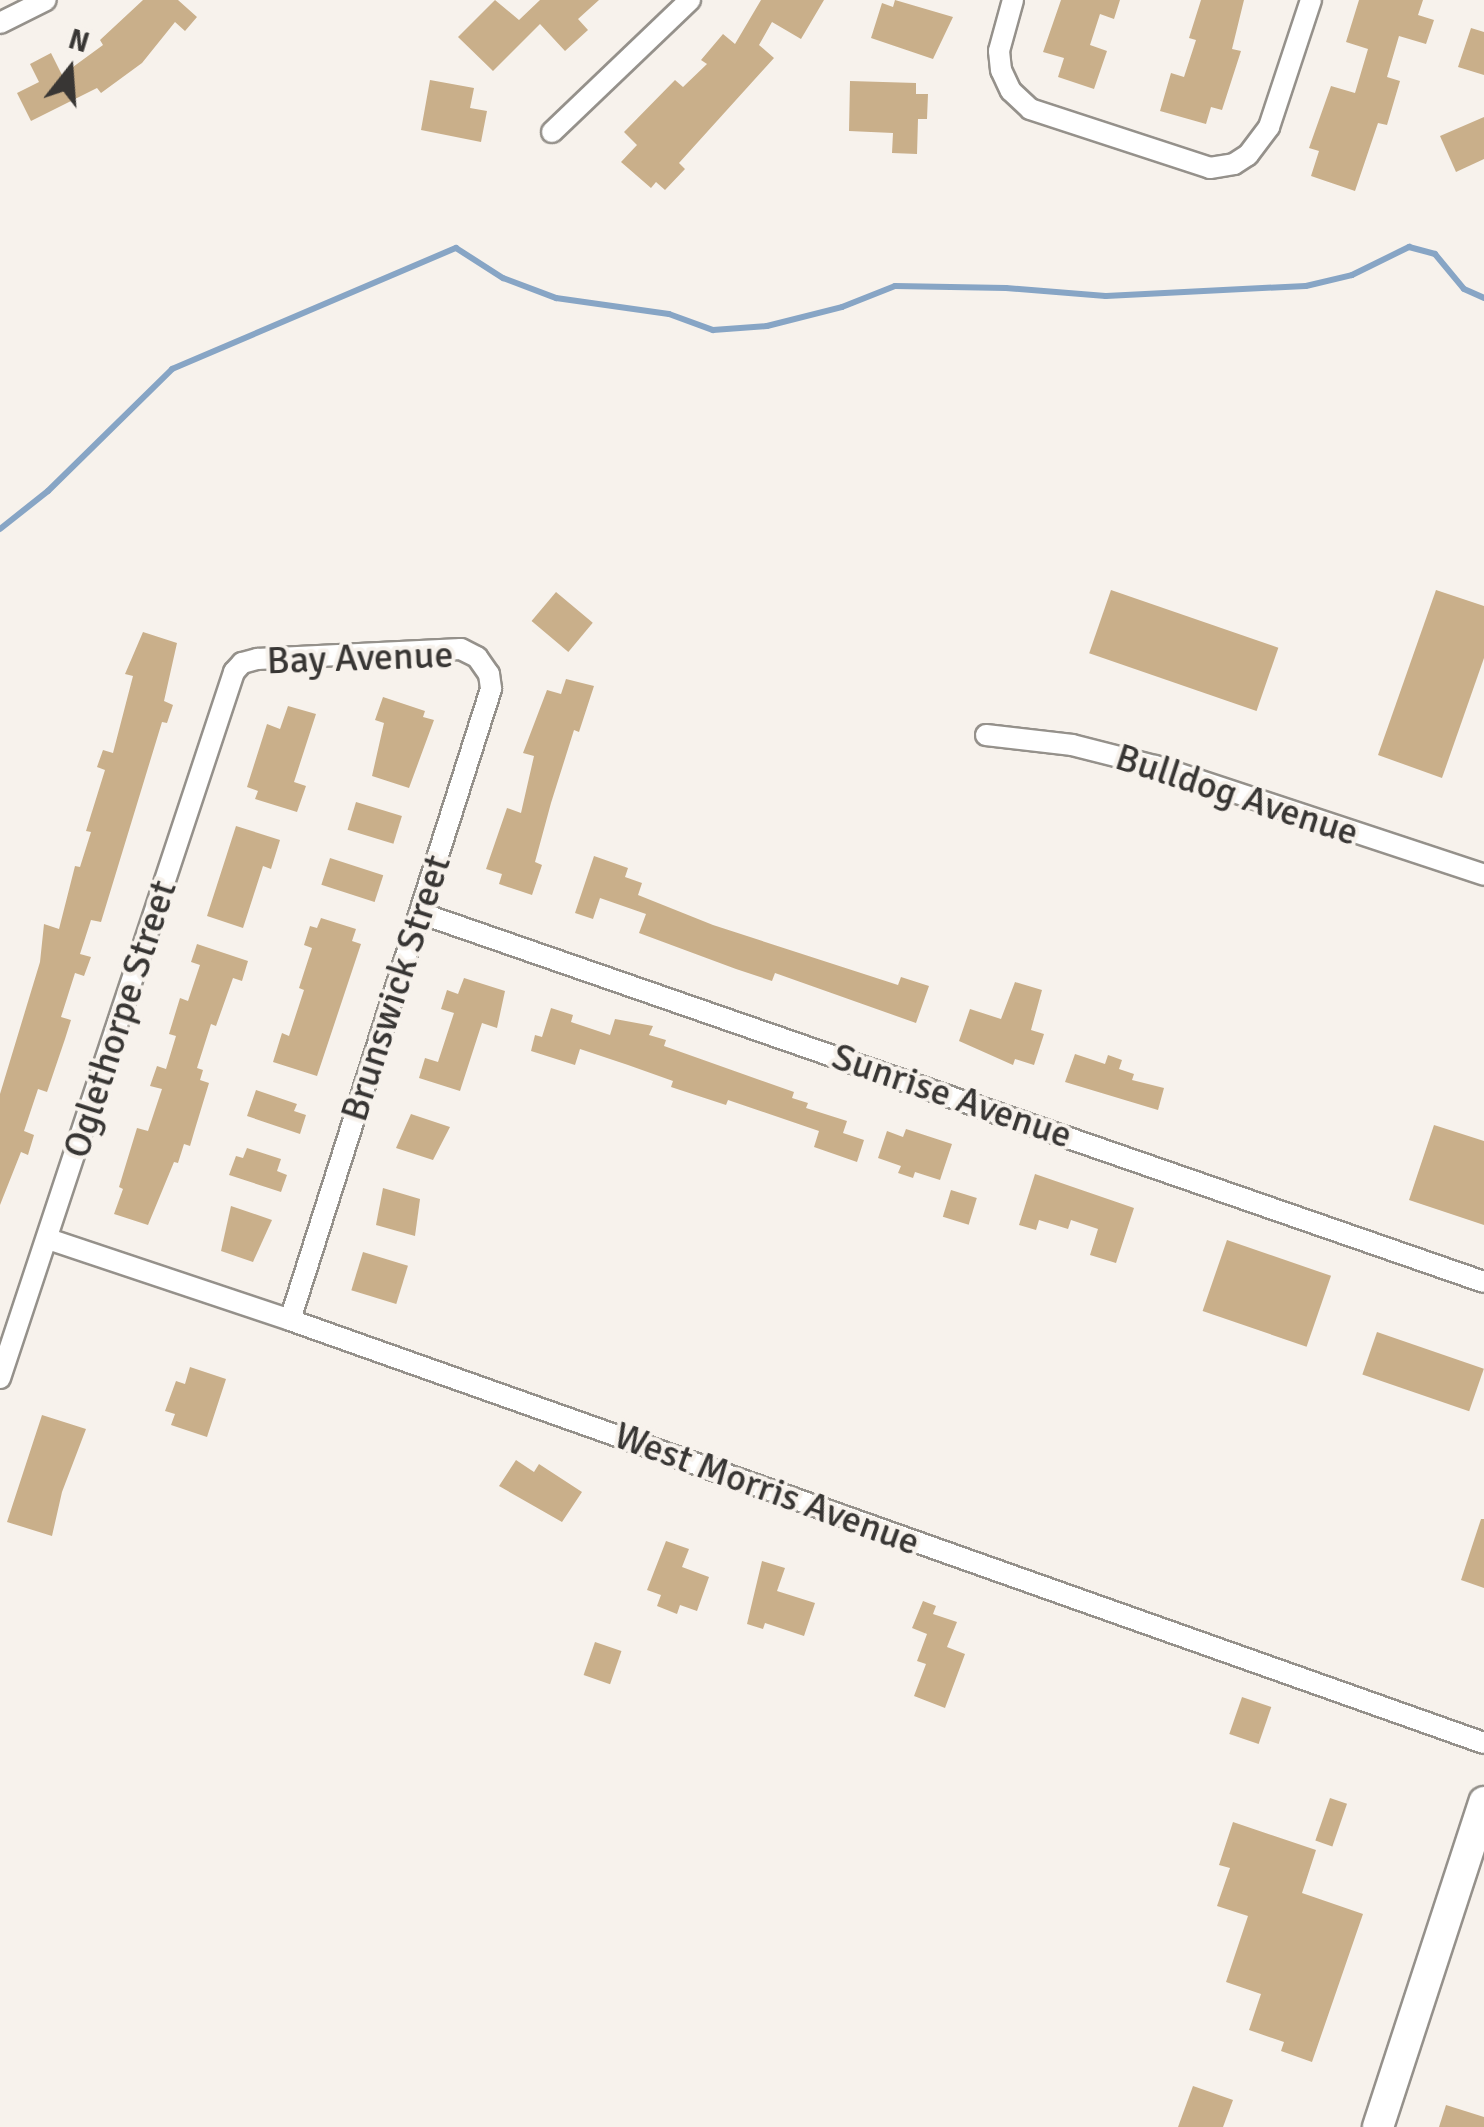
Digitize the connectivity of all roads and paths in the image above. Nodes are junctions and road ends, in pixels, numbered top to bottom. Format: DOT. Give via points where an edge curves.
graph roads {
  1 [pos="46,0"];
  2 [pos="690,0"];
  3 [pos="1013,0"];
  4 [pos="1311,0"];
  5 [pos="0,23"];
  6 [pos="552,132"];
  7 [pos="477,657"];
  8 [pos="242,663"];
  9 [pos="986,735"];
  10 [pos="1484,876"];
  11 [pos="420,912"];
  12 [pos="48,1239"];
  13 [pos="1484,1282"];
  14 [pos="290,1320"];
  15 [pos="0,1378"];
  16 [pos="1484,1743"];
  17 [pos="1484,1802"];
  18 [pos="1378,2127"];
  1 -- 5 [label="street"];
  2 -- 6 [label="street"];
  3 -- 4 [label="street" via="999,51 1001,70 1030,109 1210,168 1248,155 1269,128"];
  7 -- 8 [label="street, Bay Avenue" via="461,649"];
  7 -- 11 [label="street, Brunswick Street" via="490,690"];
  8 -- 12 [label="street, Oglethorpe Street"];
  9 -- 10 [label="street, Bulldog Avenue" via="1072,745 1155,766"];
  11 -- 13 [label="street, Sunrise Avenue"];
  11 -- 14 [label="street, Brunswick Street"];
  12 -- 14 [label="street, West Morris Avenue"];
  12 -- 15 [label="street, Oglethorpe Street"];
  14 -- 16 [label="street, West Morris Avenue"];
  17 -- 18 [label="main road"];
}
